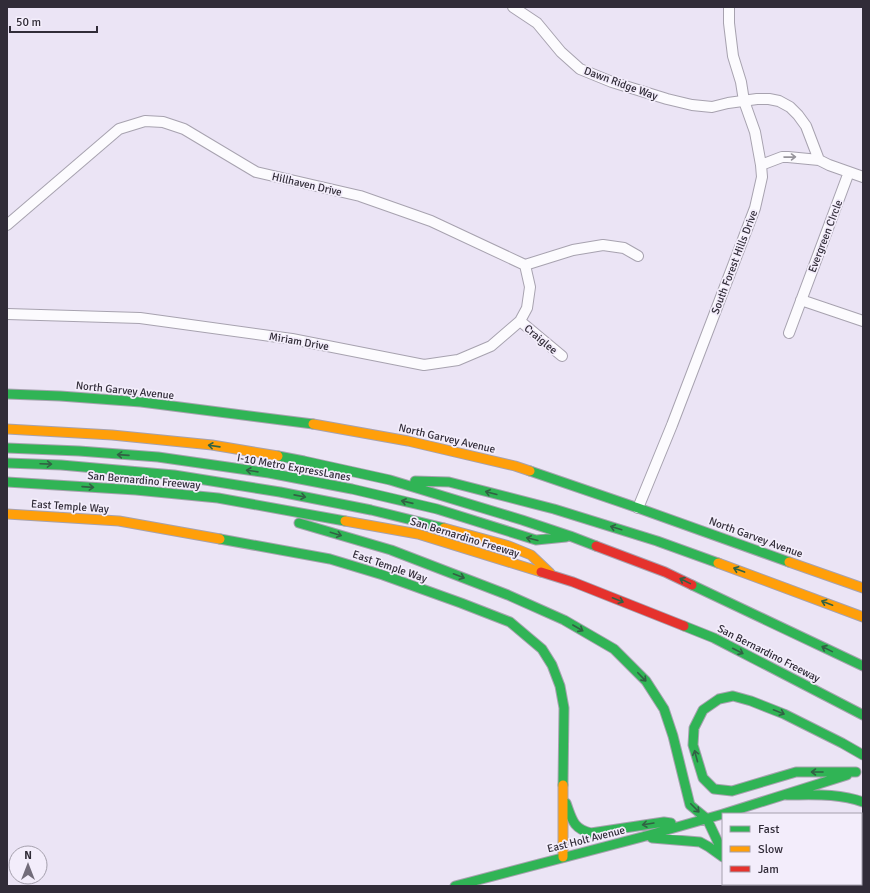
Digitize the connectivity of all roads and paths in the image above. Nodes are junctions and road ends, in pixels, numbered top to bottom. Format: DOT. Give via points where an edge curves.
graph roads {
  1 [pos="513,7"];
  2 [pos="729,7"];
  3 [pos="744,101"];
  4 [pos="820,160"];
  5 [pos="762,165"];
  6 [pos="849,172"];
  7 [pos="863,177"];
  8 [pos="7,224"];
  9 [pos="638,256"];
  10 [pos="525,265"];
  11 [pos="801,300"];
  12 [pos="7,314"];
  13 [pos="520,321"];
  14 [pos="863,321"];
  15 [pos="789,333"];
  16 [pos="562,356"];
  17 [pos="7,394"];
  18 [pos="7,429"];
  19 [pos="7,448"];
  20 [pos="7,463"];
  21 [pos="390,480"];
  22 [pos="7,482"];
  23 [pos="218,498"];
  24 [pos="638,508"];
  25 [pos="7,514"];
  26 [pos="570,536"];
  27 [pos="556,577"];
  28 [pos="863,588"];
  29 [pos="863,617"];
  30 [pos="863,666"];
  31 [pos="863,715"];
  32 [pos="863,755"];
  33 [pos="860,771"];
  34 [pos="787,794"];
  35 [pos="564,796"];
  36 [pos="770,800"];
  37 [pos="863,802"];
  38 [pos="726,813"];
  39 [pos="756,813"];
  40 [pos="722,814"];
  41 [pos="707,819"];
  42 [pos="687,824"];
  43 [pos="642,837"];
  44 [pos="722,851"];
  45 [pos="722,856"];
  46 [pos="563,857"];
  47 [pos="455,886"];
  1 -- 3 [label="street, Dawn Ridge Way" via="537,23 561,52 580,69 626,86 692,105 712,107"];
  2 -- 3 [label="street, South Forest Hills Drive" via="733,56"];
  3 -- 4 [label="street, Dawn Ridge Way" via="769,99 790,107 806,126"];
  3 -- 5 [label="street, South Forest Hills Drive"];
  5 -- 4 [label="street, one-way" via="782,157"];
  4 -- 6 [label="street"];
  5 -- 24 [label="street, South Forest Hills Drive" via="762,177 754,208"];
  6 -- 7 [label="street"];
  6 -- 11 [label="street, Evergreen CIrcle"];
  8 -- 10 [label="street, Hillhaven Drive" via="119,129 145,121 163,122 184,129 256,172 360,196 431,221"];
  9 -- 10 [label="street" via="624,248 603,245 573,250"];
  10 -- 13 [label="street, Miriam Drive" via="530,287 527,308"];
  11 -- 14 [label="street"];
  11 -- 15 [label="street, Evergreen CIrcle"];
  12 -- 13 [label="street, Miriam Drive" via="140,318 292,339 424,365 458,360 491,346"];
  13 -- 16 [label="street, Craiglee"];
  17 -- 24 [label="main road, North Garvey Avenue" via="141,402 300,422 400,440 515,466"];
  21 -- 18 [label="main road, one-way" via="304,461 212,445"];
  26 -- 19 [label="main road, I-10 Metro ExpressLanes, one-way" via="536,540 437,509 269,473 158,457"];
  20 -- 27 [label="main road, one-way" via="174,475 371,510 509,546 532,555"];
  21 -- 26 [label="main road"];
  29 -- 21 [label="main road, one-way" via="657,541 554,509 449,482"];
  22 -- 23 [label="main road, San Bernardino Freeway, one-way"];
  23 -- 27 [label="main road, San Bernardino Freeway" via="418,534"];
  23 -- 41 [label="main road, one-way" via="391,550 508,595 564,620 614,649 646,681 664,709 674,736 690,805"];
  24 -- 28 [label="main road, North Garvey Avenue"];
  25 -- 35 [label="main road, East Temple Way" via="119,521 330,559 383,575 510,622 542,649 560,686 564,708"];
  30 -- 26 [label="main road, one-way" via="665,572"];
  27 -- 31 [label="main road, San Bernardino Freeway, one-way" via="714,638"];
  33 -- 32 [label="main road, one-way" via="796,772 732,791 714,789 703,778 693,745 694,728 703,710 719,699 733,696 784,714"];
  33 -- 34 [label="main road, East Holt Avenue"];
  34 -- 36 [label="main road, East Holt Avenue"];
  34 -- 37 [label="main road" via="846,797"];
  42 -- 35 [label="main road, one-way" via="664,822 583,832 572,820"];
  35 -- 46 [label="main road, East Temple Way"];
  36 -- 38 [label="main road, East Holt Avenue"];
  36 -- 39 [label="main road"];
  40 -- 41 [label="main road, East Holt Avenue"];
  41 -- 42 [label="main road, East Holt Avenue"];
  41 -- 44 [label="main road"];
  42 -- 43 [label="main road, East Holt Avenue"];
  43 -- 45 [label="main road" via="700,842"];
  43 -- 46 [label="main road, East Holt Avenue"];
  46 -- 47 [label="main road, East Holt Avenue"];
}
